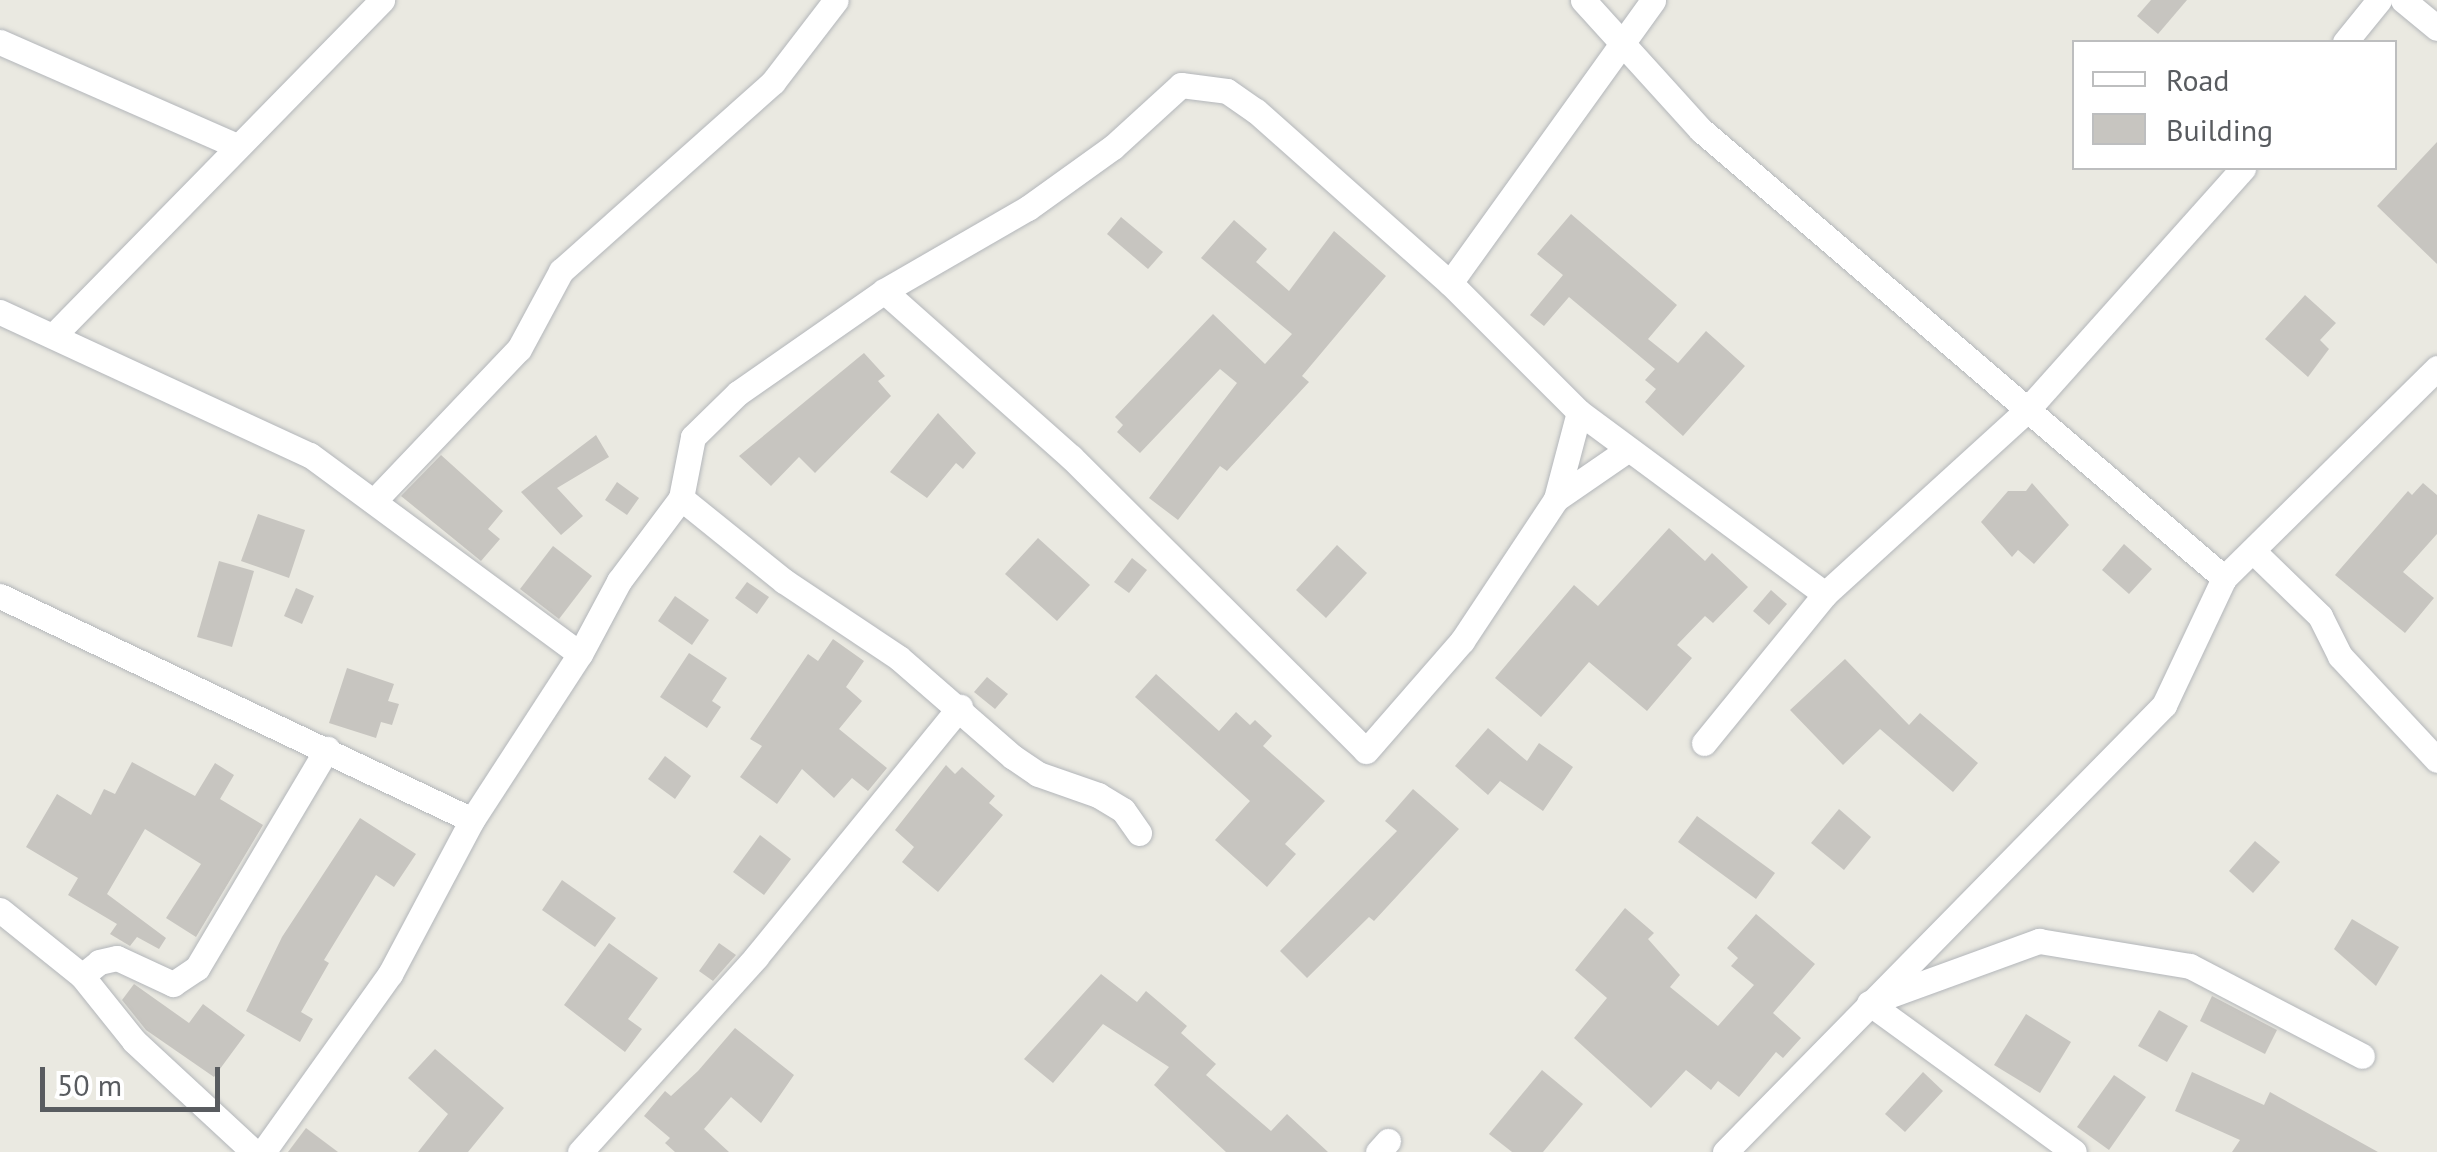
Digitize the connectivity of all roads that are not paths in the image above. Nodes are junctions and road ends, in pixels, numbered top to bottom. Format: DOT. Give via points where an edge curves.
graph roads {
  1 [pos="382,0"];
  2 [pos="836,0"];
  3 [pos="1583,0"];
  4 [pos="1653,0"];
  5 [pos="2379,0"];
  6 [pos="2403,0"];
  7 [pos="2437,28"];
  8 [pos="2347,40"];
  9 [pos="0,42"];
  10 [pos="1622,43"];
  11 [pos="237,146"];
  12 [pos="2241,170"];
  13 [pos="1450,283"];
  14 [pos="884,291"];
  15 [pos="0,312"];
  16 [pos="54,336"];
  17 [pos="2437,368"];
  18 [pos="2026,411"];
  19 [pos="1579,412"];
  20 [pos="1626,450"];
  21 [pos="681,498"];
  22 [pos="1556,499"];
  23 [pos="374,501"];
  24 [pos="2254,552"];
  25 [pos="2224,578"];
  26 [pos="1825,594"];
  27 [pos="0,596"];
  28 [pos="580,654"];
  29 [pos="960,707"];
  30 [pos="1704,743"];
  31 [pos="327,749"];
  32 [pos="2437,760"];
  33 [pos="472,820"];
  34 [pos="1139,833"];
  35 [pos="0,910"];
  36 [pos="82,976"];
  37 [pos="1869,1003"];
  38 [pos="2362,1056"];
  39 [pos="254,1152"];
  40 [pos="263,1152"];
  41 [pos="580,1152"];
  42 [pos="1726,1152"];
  43 [pos="2074,1152"];
  1 -- 11 [label="street"];
  2 -- 23 [label="street" via="773,82 561,271 519,350"];
  3 -- 10 [label="street"];
  4 -- 10 [label="street"];
  5 -- 8 [label="street"];
  6 -- 7 [label="street"];
  9 -- 11 [label="street"];
  10 -- 13 [label="street"];
  10 -- 18 [label="street" via="1702,130"];
  11 -- 16 [label="street"];
  12 -- 18 [label="street"];
  13 -- 14 [label="street" via="1256,111 1206,84 1182,85 1028,208"];
  13 -- 19 [label="street"];
  14 -- 21 [label="street" via="738,393 693,437"];
  14 -- 22 [label="street" via="1071,458 1366,752 1462,641"];
  15 -- 16 [label="street"];
  16 -- 23 [label="street" via="310,456"];
  17 -- 24 [label="street"];
  18 -- 25 [label="street"];
  18 -- 26 [label="street"];
  19 -- 20 [label="street"];
  19 -- 22 [label="street"];
  20 -- 22 [label="street"];
  20 -- 26 [label="street"];
  21 -- 28 [label="street" via="619,581"];
  21 -- 29 [label="street"];
  23 -- 28 [label="street"];
  24 -- 25 [label="street"];
  24 -- 32 [label="street" via="2320,616 2340,656"];
  25 -- 37 [label="street" via="2164,705"];
  26 -- 30 [label="street"];
  27 -- 31 [label="street"];
  28 -- 33 [label="street"];
  29 -- 34 [label="street" via="1026,766 1098,794 1123,810"];
  29 -- 41 [label="street" via="756,957"];
  31 -- 33 [label="street"];
  31 -- 36 [label="street" via="198,968 174,984 117,958"];
  33 -- 40 [label="street" via="390,974"];
  35 -- 36 [label="street"];
  36 -- 39 [label="street" via="134,1041"];
  37 -- 38 [label="street" via="2039,941 2190,966"];
  37 -- 42 [label="street"];
  37 -- 43 [label="street"];
}
